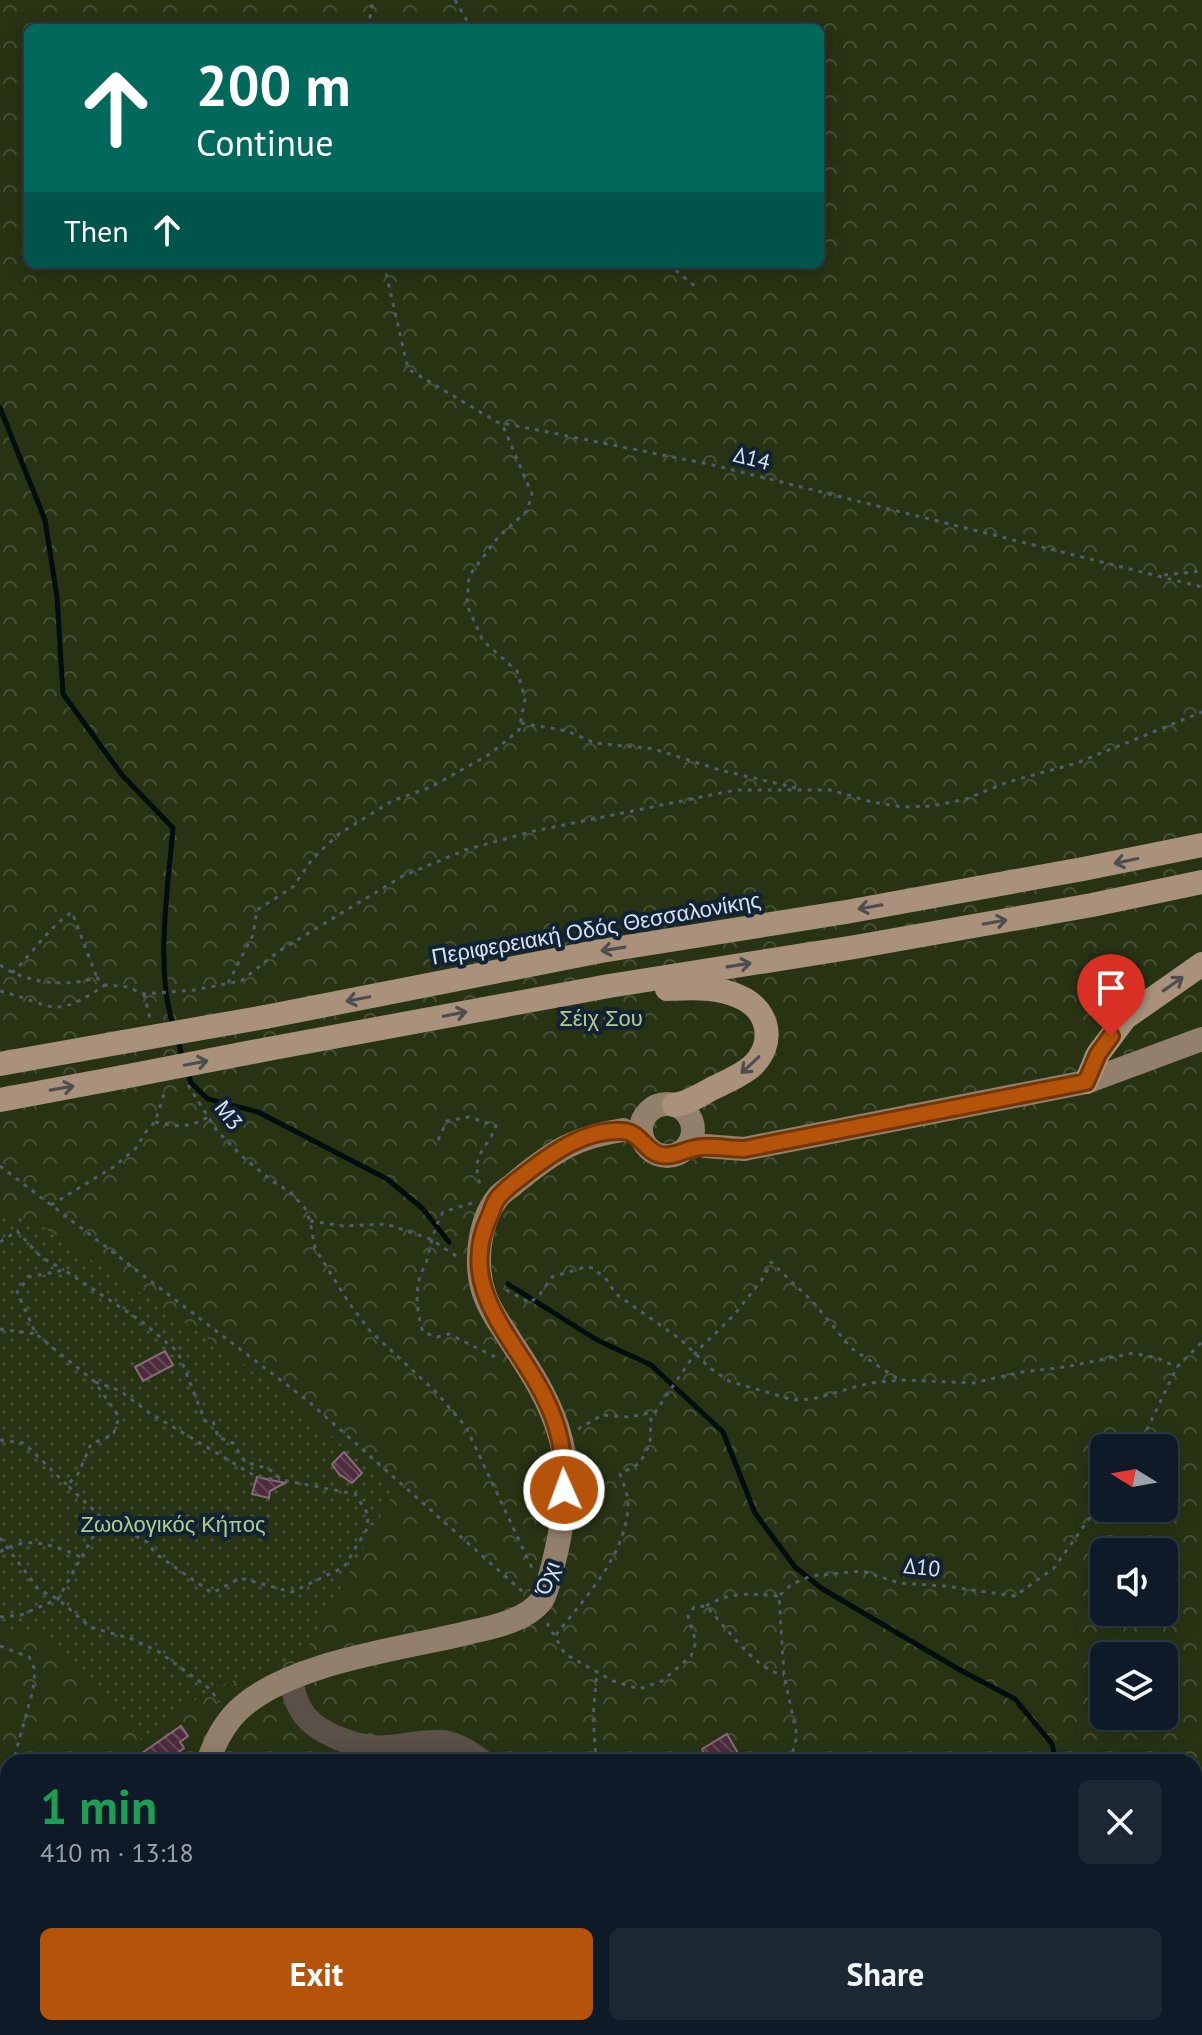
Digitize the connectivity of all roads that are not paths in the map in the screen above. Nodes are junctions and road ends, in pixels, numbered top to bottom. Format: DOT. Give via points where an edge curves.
graph roads {
  1 [pos="1202,845"];
  2 [pos="1202,882"];
  3 [pos="1202,964"];
  4 [pos="609,986"];
  5 [pos="1202,1039"];
  6 [pos="0,1064"];
  7 [pos="1086,1082"];
  8 [pos="0,1100"];
  9 [pos="674,1105"];
  10 [pos="633,1136"];
  11 [pos="699,1138"];
  12 [pos="290,1679"];
  13 [pos="212,1754"];
  14 [pos="473,1754"];
  1 -- 6 [label="highway, Περιφερειακή Οδός Θεσσαλονίκης, one-way, bridge"];
  4 -- 2 [label="highway, one-way" via="855,947"];
  7 -- 3 [label="highway, one-way" via="1098,1054 1125,1018"];
  8 -- 4 [label="highway, one-way, bridge"];
  4 -- 9 [label="highway, one-way" via="715,990 742,997 763,1016 765,1045 750,1067"];
  5 -- 7 [label="main road"];
  7 -- 11 [label="main road" via="744,1149"];
  9 -- 10 [label="main road" via="657,1105"];
  9 -- 11 [label="main road" via="688,1114"];
  10 -- 11 [label="main road" via="656,1154 673,1156"];
  10 -- 12 [label="main road, Όχι" via="589,1135 564,1147 497,1198 481,1239 484,1295 537,1382 561,1438 565,1477 560,1529 548,1587 537,1605 486,1629"];
  12 -- 13 [label="main road, Όχι" via="238,1711"];
  12 -- 14 [label="street" via="300,1709 313,1724 342,1740 385,1748 445,1742"];
}
